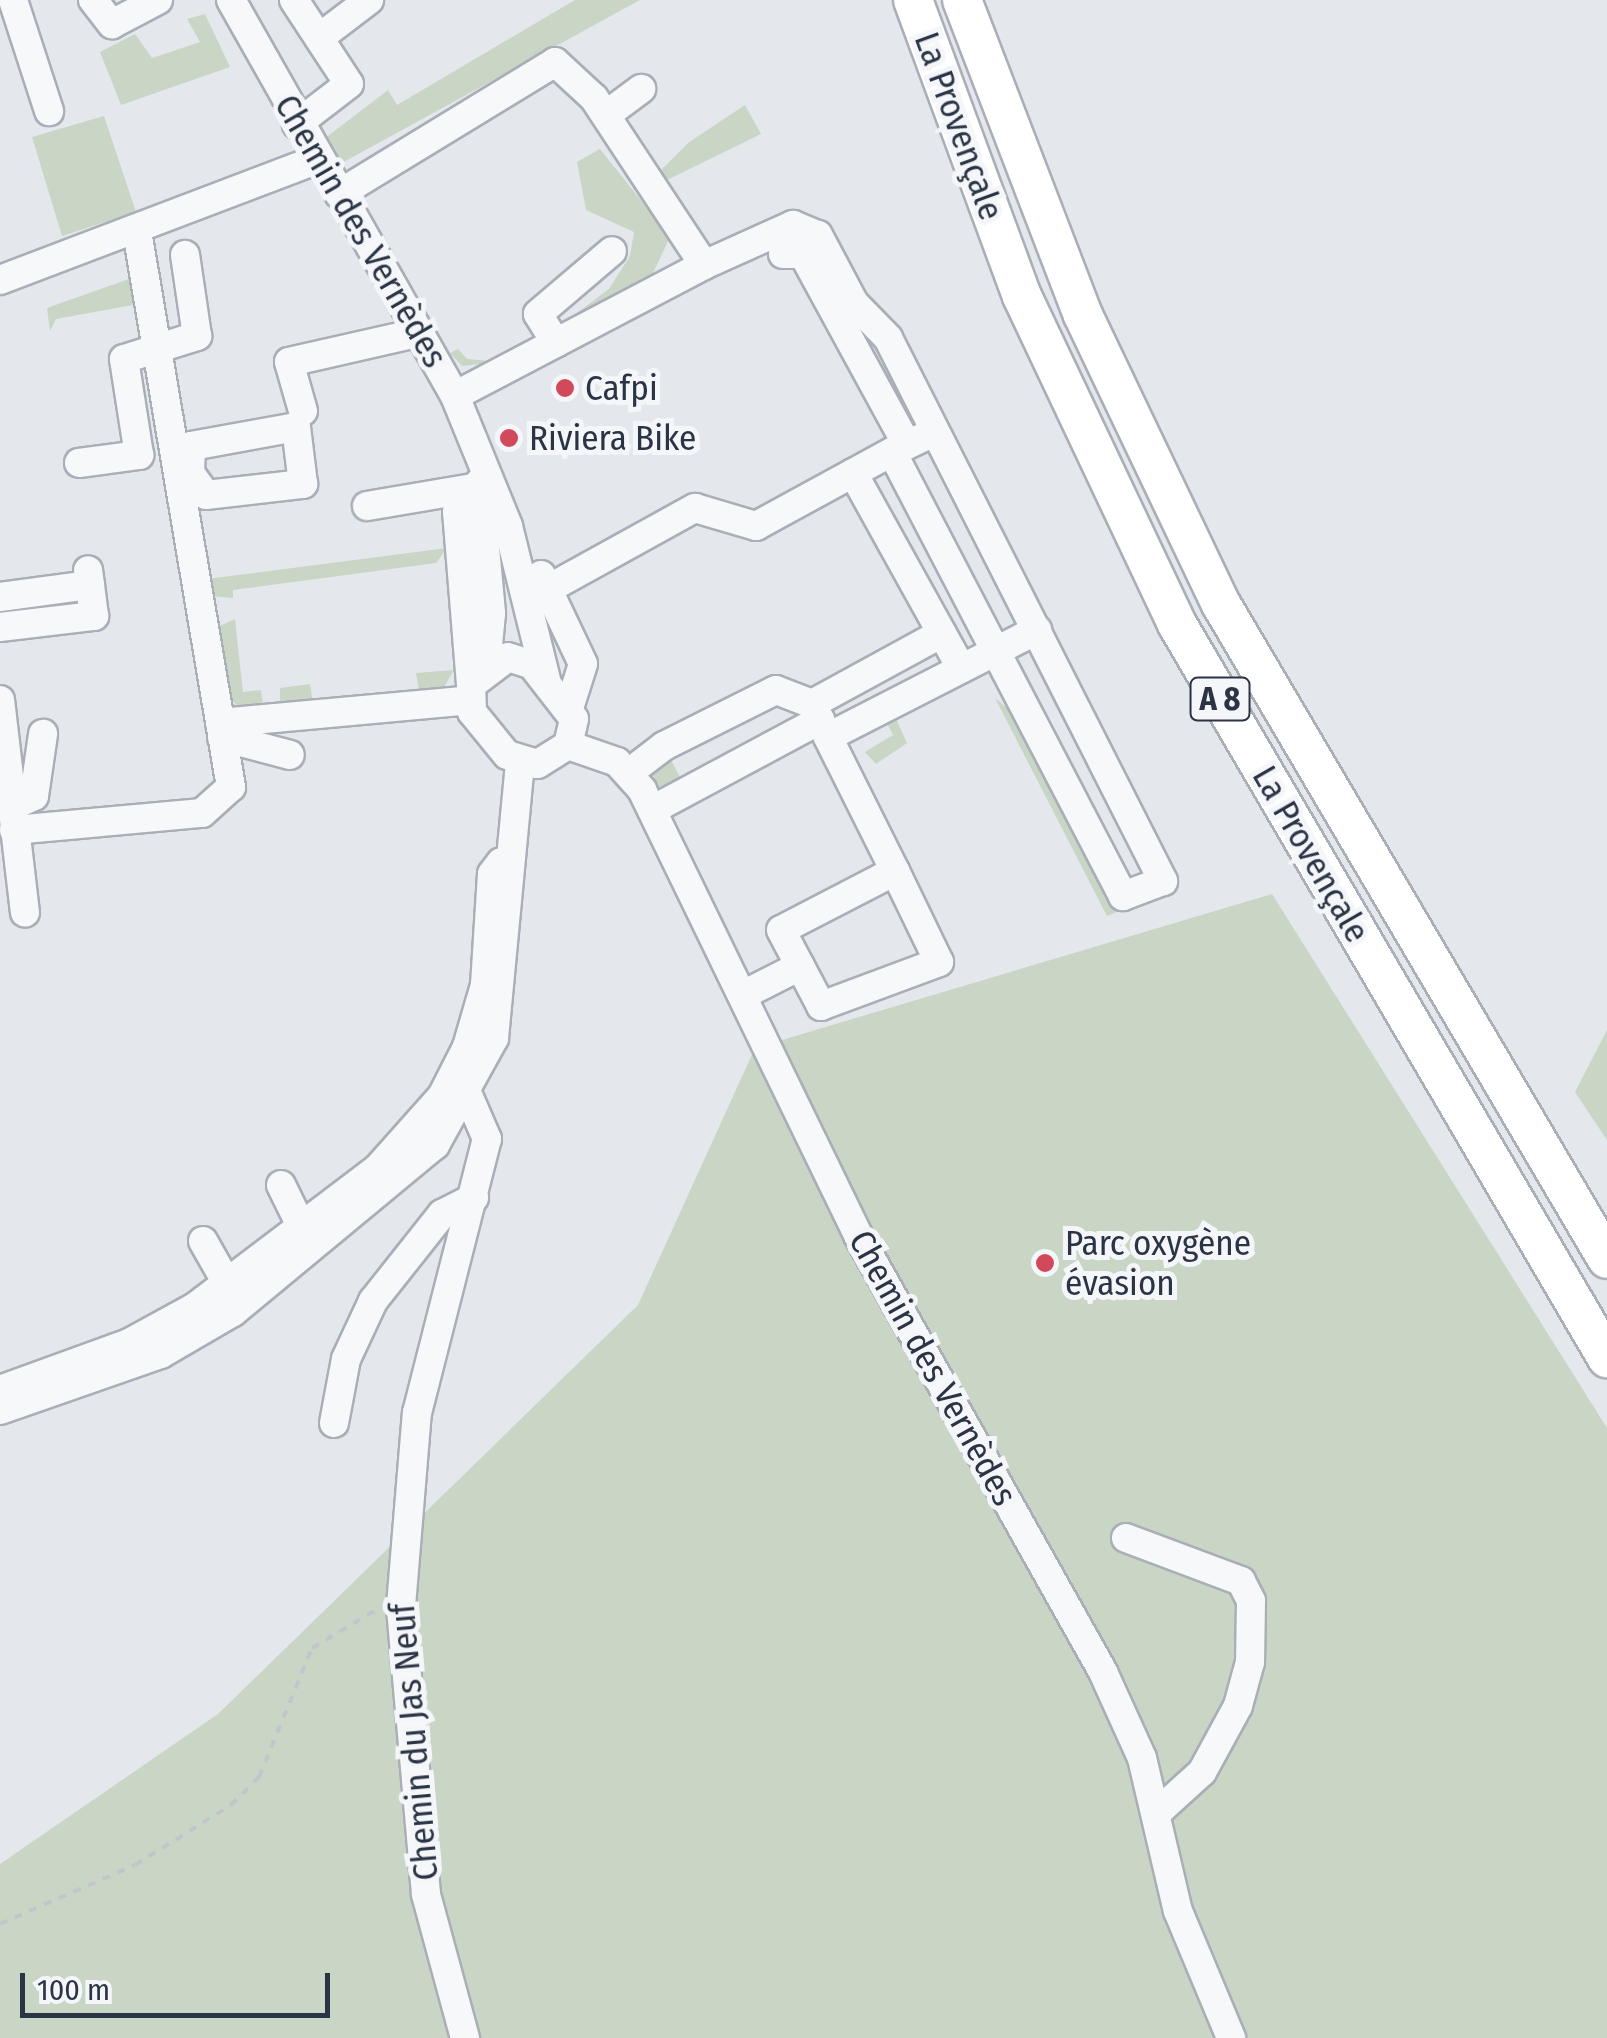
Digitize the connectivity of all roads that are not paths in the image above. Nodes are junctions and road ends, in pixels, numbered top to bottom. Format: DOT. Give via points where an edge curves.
graph roads {
  1 [pos="13,0"];
  2 [pos="93,0"];
  3 [pos="158,0"];
  4 [pos="230,0"];
  5 [pos="294,0"];
  6 [pos="369,0"];
  7 [pos="913,0"];
  8 [pos="962,0"];
  9 [pos="319,38"];
  10 [pos="642,89"];
  11 [pos="49,111"];
  12 [pos="606,115"];
  13 [pos="297,124"];
  14 [pos="319,160"];
  15 [pos="339,194"];
  16 [pos="137,231"];
  17 [pos="612,252"];
  18 [pos="185,254"];
  19 [pos="783,254"];
  20 [pos="704,265"];
  21 [pos="0,280"];
  22 [pos="421,332"];
  23 [pos="556,343"];
  24 [pos="159,353"];
  25 [pos="454,396"];
  26 [pos="304,411"];
  27 [pos="934,432"];
  28 [pos="900,448"];
  29 [pos="79,463"];
  30 [pos="853,473"];
  31 [pos="479,477"];
  32 [pos="367,506"];
  33 [pos="508,526"];
  34 [pos="548,589"];
  35 [pos="0,597"];
  36 [pos="0,627"];
  37 [pos="1037,630"];
  38 [pos="942,633"];
  39 [pos="996,652"];
  40 [pos="962,668"];
  41 [pos="546,680"];
  42 [pos="476,684"];
  43 [pos="0,700"];
  44 [pos="570,705"];
  45 [pos="820,720"];
  46 [pos="221,730"];
  47 [pos="43,734"];
  48 [pos="568,745"];
  49 [pos="290,755"];
  50 [pos="520,764"];
  51 [pos="630,772"];
  52 [pos="652,810"];
  53 [pos="13,818"];
  54 [pos="508,854"];
  55 [pos="895,871"];
  56 [pos="25,913"];
  57 [pos="800,966"];
  58 [pos="743,995"];
  59 [pos="468,1095"];
  60 [pos="281,1185"];
  61 [pos="474,1198"];
  62 [pos="303,1230"];
  63 [pos="203,1241"];
  64 [pos="1607,1259"];
  65 [pos="228,1285"];
  66 [pos="1607,1358"];
  67 [pos="0,1390"];
  68 [pos="0,1410"];
  69 [pos="334,1423"];
  70 [pos="1126,1538"];
  71 [pos="1159,1812"];
  72 [pos="465,2038"];
  73 [pos="1231,2038"];
  1 -- 11 [label="street"];
  2 -- 3 [label="street" via="112,24"];
  4 -- 13 [label="street, Chemin des Vernèdes"];
  5 -- 9 [label="street"];
  6 -- 9 [label="street"];
  7 -- 66 [label="highway, La Provençale / A 8" via="1022,296 1177,624"];
  8 -- 64 [label="highway, La Provençale / A 8" via="1083,314 1221,604"];
  9 -- 13 [label="street" via="349,84"];
  10 -- 12 [label="street"];
  12 -- 15 [label="street" via="554,62"];
  12 -- 20 [label="street"];
  13 -- 14 [label="street, Chemin des Vernèdes"];
  14 -- 15 [label="street, Chemin des Vernèdes"];
  14 -- 16 [label="street"];
  15 -- 22 [label="street, Chemin des Vernèdes"];
  16 -- 21 [label="street"];
  16 -- 24 [label="street"];
  17 -- 23 [label="street" via="538,314"];
  18 -- 24 [label="street" via="197,336"];
  19 -- 28 [label="street" via="803,254"];
  20 -- 23 [label="street"];
  20 -- 27 [label="street" via="793,224 818,235 854,303 888,338"];
  22 -- 25 [label="street, Chemin des Vernèdes"];
  22 -- 26 [label="street" via="289,362"];
  23 -- 25 [label="street"];
  24 -- 29 [label="street" via="124,360 138,454"];
  24 -- 46 [label="street" via="181,403"];
  25 -- 31 [label="street, Chemin des Vernèdes"];
  27 -- 28 [label="street"];
  27 -- 37 [label="street"];
  28 -- 30 [label="street"];
  28 -- 39 [label="street"];
  30 -- 34 [label="street" via="756,526 696,508"];
  30 -- 38 [label="street"];
  31 -- 32 [label="street"];
  31 -- 33 [label="street, Chemin des Vernèdes"];
  31 -- 42 [label="street, Chemin des Vernèdes" via="490,578"];
  33 -- 34 [label="street" via="522,534"];
  33 -- 41 [label="street, Chemin des Vernèdes"];
  34 -- 44 [label="street" via="583,664"];
  35 -- 36 [label="street" via="89,578 94,616"];
  37 -- 39 [label="street"];
  37 -- 39 [label="street" via="1163,881 1123,896"];
  38 -- 40 [label="street"];
  38 -- 45 [label="street"];
  39 -- 40 [label="street"];
  40 -- 45 [label="street"];
  41 -- 42 [label="street" via="518,658"];
  41 -- 44 [label="street"];
  42 -- 46 [label="street"];
  42 -- 50 [label="street" via="485,734"];
  43 -- 53 [label="street"];
  44 -- 48 [label="street"];
  45 -- 51 [label="street" via="776,690 664,746"];
  45 -- 52 [label="street"];
  45 -- 55 [label="street"];
  46 -- 49 [label="street"];
  46 -- 53 [label="street" via="231,786 219,806"];
  47 -- 53 [label="street" via="34,796"];
  48 -- 50 [label="street" via="546,761"];
  48 -- 51 [label="street"];
  50 -- 54 [label="street"];
  51 -- 52 [label="street, Chemin des Vernèdes"];
  52 -- 58 [label="street, Chemin des Vernèdes"];
  53 -- 56 [label="street"];
  54 -- 59 [label="street" via="504,984 494,1038"];
  54 -- 62 [label="street" via="492,874 485,985 442,1096 377,1169"];
  55 -- 57 [label="street" via="781,930"];
  55 -- 57 [label="street" via="940,962 821,1006"];
  57 -- 58 [label="street"];
  58 -- 71 [label="street, Chemin des Vernèdes" via="896,1308 1103,1672"];
  59 -- 61 [label="street, Chemin du Jas Neuf" via="487,1139"];
  59 -- 68 [label="street" via="422,1157 233,1312 161,1354"];
  60 -- 62 [label="street"];
  61 -- 69 [label="street" via="442,1214 373,1301 346,1359"];
  61 -- 72 [label="street, Chemin du Jas Neuf" via="417,1412 401,1606 426,1894 447,1992"];
  62 -- 65 [label="street"];
  63 -- 65 [label="street"];
  65 -- 67 [label="street" via="129,1344"];
  70 -- 71 [label="street" via="1240,1581 1250,1601 1250,1662 1238,1706 1202,1772"];
  71 -- 73 [label="street, Chemin des Vernèdes" via="1178,1911"];
}
